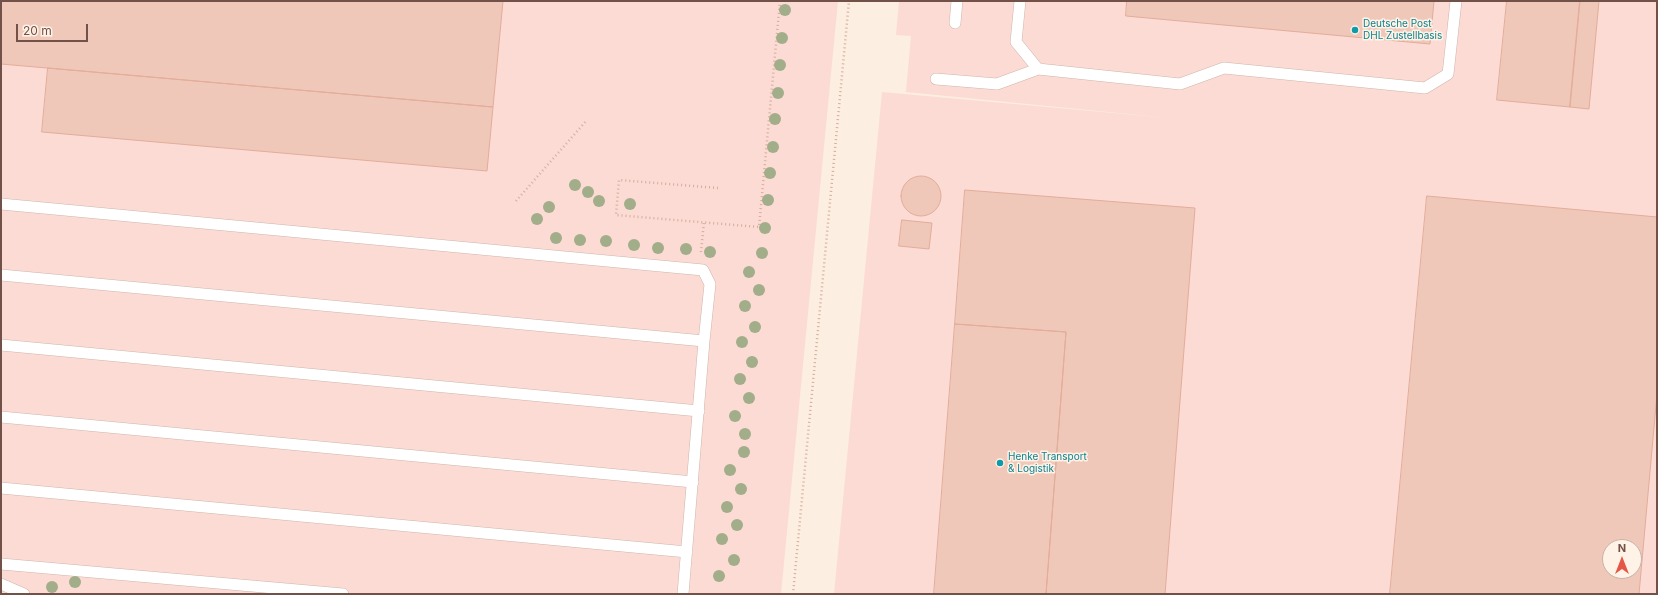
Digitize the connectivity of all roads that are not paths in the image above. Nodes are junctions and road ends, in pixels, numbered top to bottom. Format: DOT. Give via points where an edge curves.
graph roads {
  1 [pos="957,1"];
  2 [pos="1020,1"];
  3 [pos="1456,1"];
  4 [pos="955,23"];
  5 [pos="1038,69"];
  6 [pos="936,79"];
  7 [pos="1,204"];
  8 [pos="1,275"];
  9 [pos="704,341"];
  10 [pos="1,345"];
  11 [pos="699,411"];
  12 [pos="1,417"];
  13 [pos="693,482"];
  14 [pos="1,488"];
  15 [pos="687,552"];
  16 [pos="1,564"];
  17 [pos="1,584"];
  18 [pos="24,594"];
  19 [pos="343,594"];
  20 [pos="683,594"];
  1 -- 4 [label="lane"];
  2 -- 5 [label="lane" via="1016,42"];
  3 -- 5 [label="lane" via="1448,74 1425,88 1224,68 1180,84"];
  5 -- 6 [label="lane" via="997,84"];
  7 -- 9 [label="lane" via="703,270 710,284"];
  8 -- 9 [label="lane"];
  9 -- 11 [label="lane"];
  10 -- 11 [label="lane"];
  11 -- 13 [label="lane"];
  12 -- 13 [label="lane"];
  13 -- 15 [label="lane"];
  14 -- 15 [label="lane"];
  15 -- 20 [label="lane"];
  16 -- 19 [label="lane"];
  17 -- 18 [label="lane"];
}
